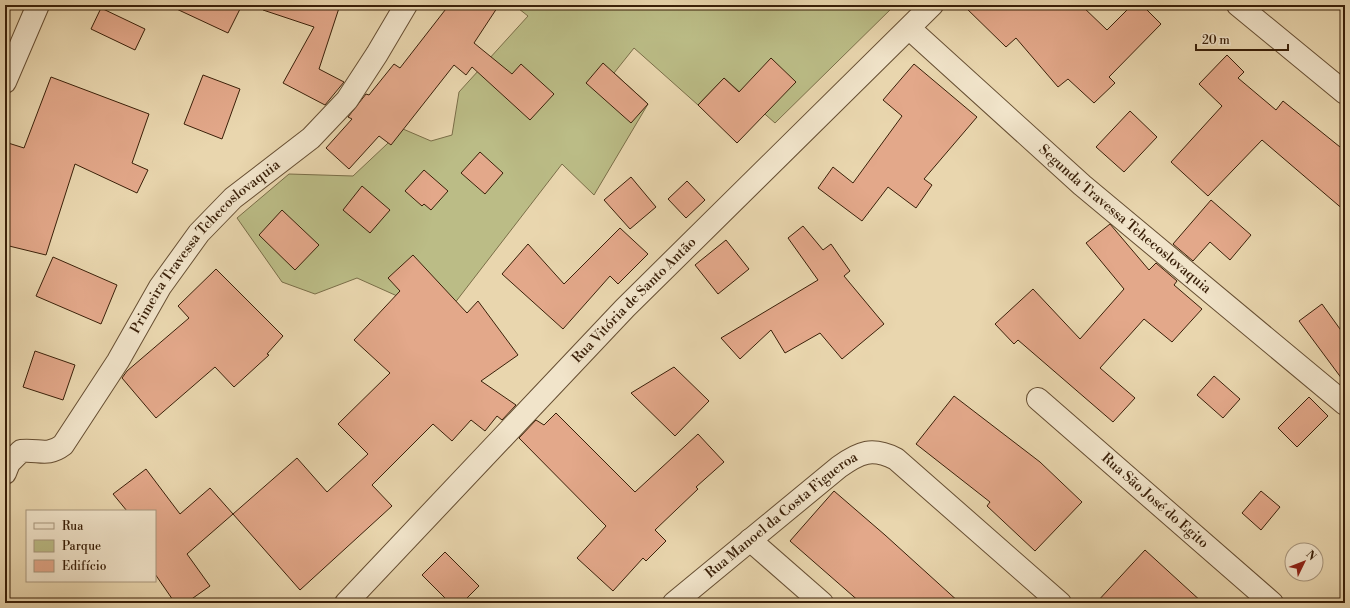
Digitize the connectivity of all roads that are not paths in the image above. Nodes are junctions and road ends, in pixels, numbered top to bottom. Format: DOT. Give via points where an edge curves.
graph roads {
  1 [pos="38,5"];
  2 [pos="406,5"];
  3 [pos="932,5"];
  4 [pos="1238,5"];
  5 [pos="910,29"];
  6 [pos="5,82"];
  7 [pos="1345,93"];
  8 [pos="1038,399"];
  9 [pos="1345,404"];
  10 [pos="5,472"];
  11 [pos="750,540"];
  12 [pos="346,603"];
  13 [pos="674,603"];
  14 [pos="822,603"];
  15 [pos="1060,603"];
  16 [pos="1272,603"];
  1 -- 6 [label="street"];
  2 -- 10 [label="street, Primeira Travessa Tchecoslovaquia" via="347,100 311,138 233,198 199,233 160,287 118,361 63,445 48,453 21,451 14,456"];
  3 -- 5 [label="street, Rua Vitória de Santo Antão"];
  4 -- 7 [label="street"];
  5 -- 9 [label="street, Segunda Travessa Tchecoslovaquia" via="1082,185"];
  5 -- 12 [label="street, Rua Vitória de Santo Antão" via="625,308"];
  8 -- 16 [label="street, Rua São José do Egito"];
  11 -- 13 [label="street, Rua Manoel da Costa Figueroa"];
  11 -- 14 [label="street"];
  11 -- 15 [label="street, Rua Manoel da Costa Figueroa" via="856,455 872,452 885,454 896,459"];
}
